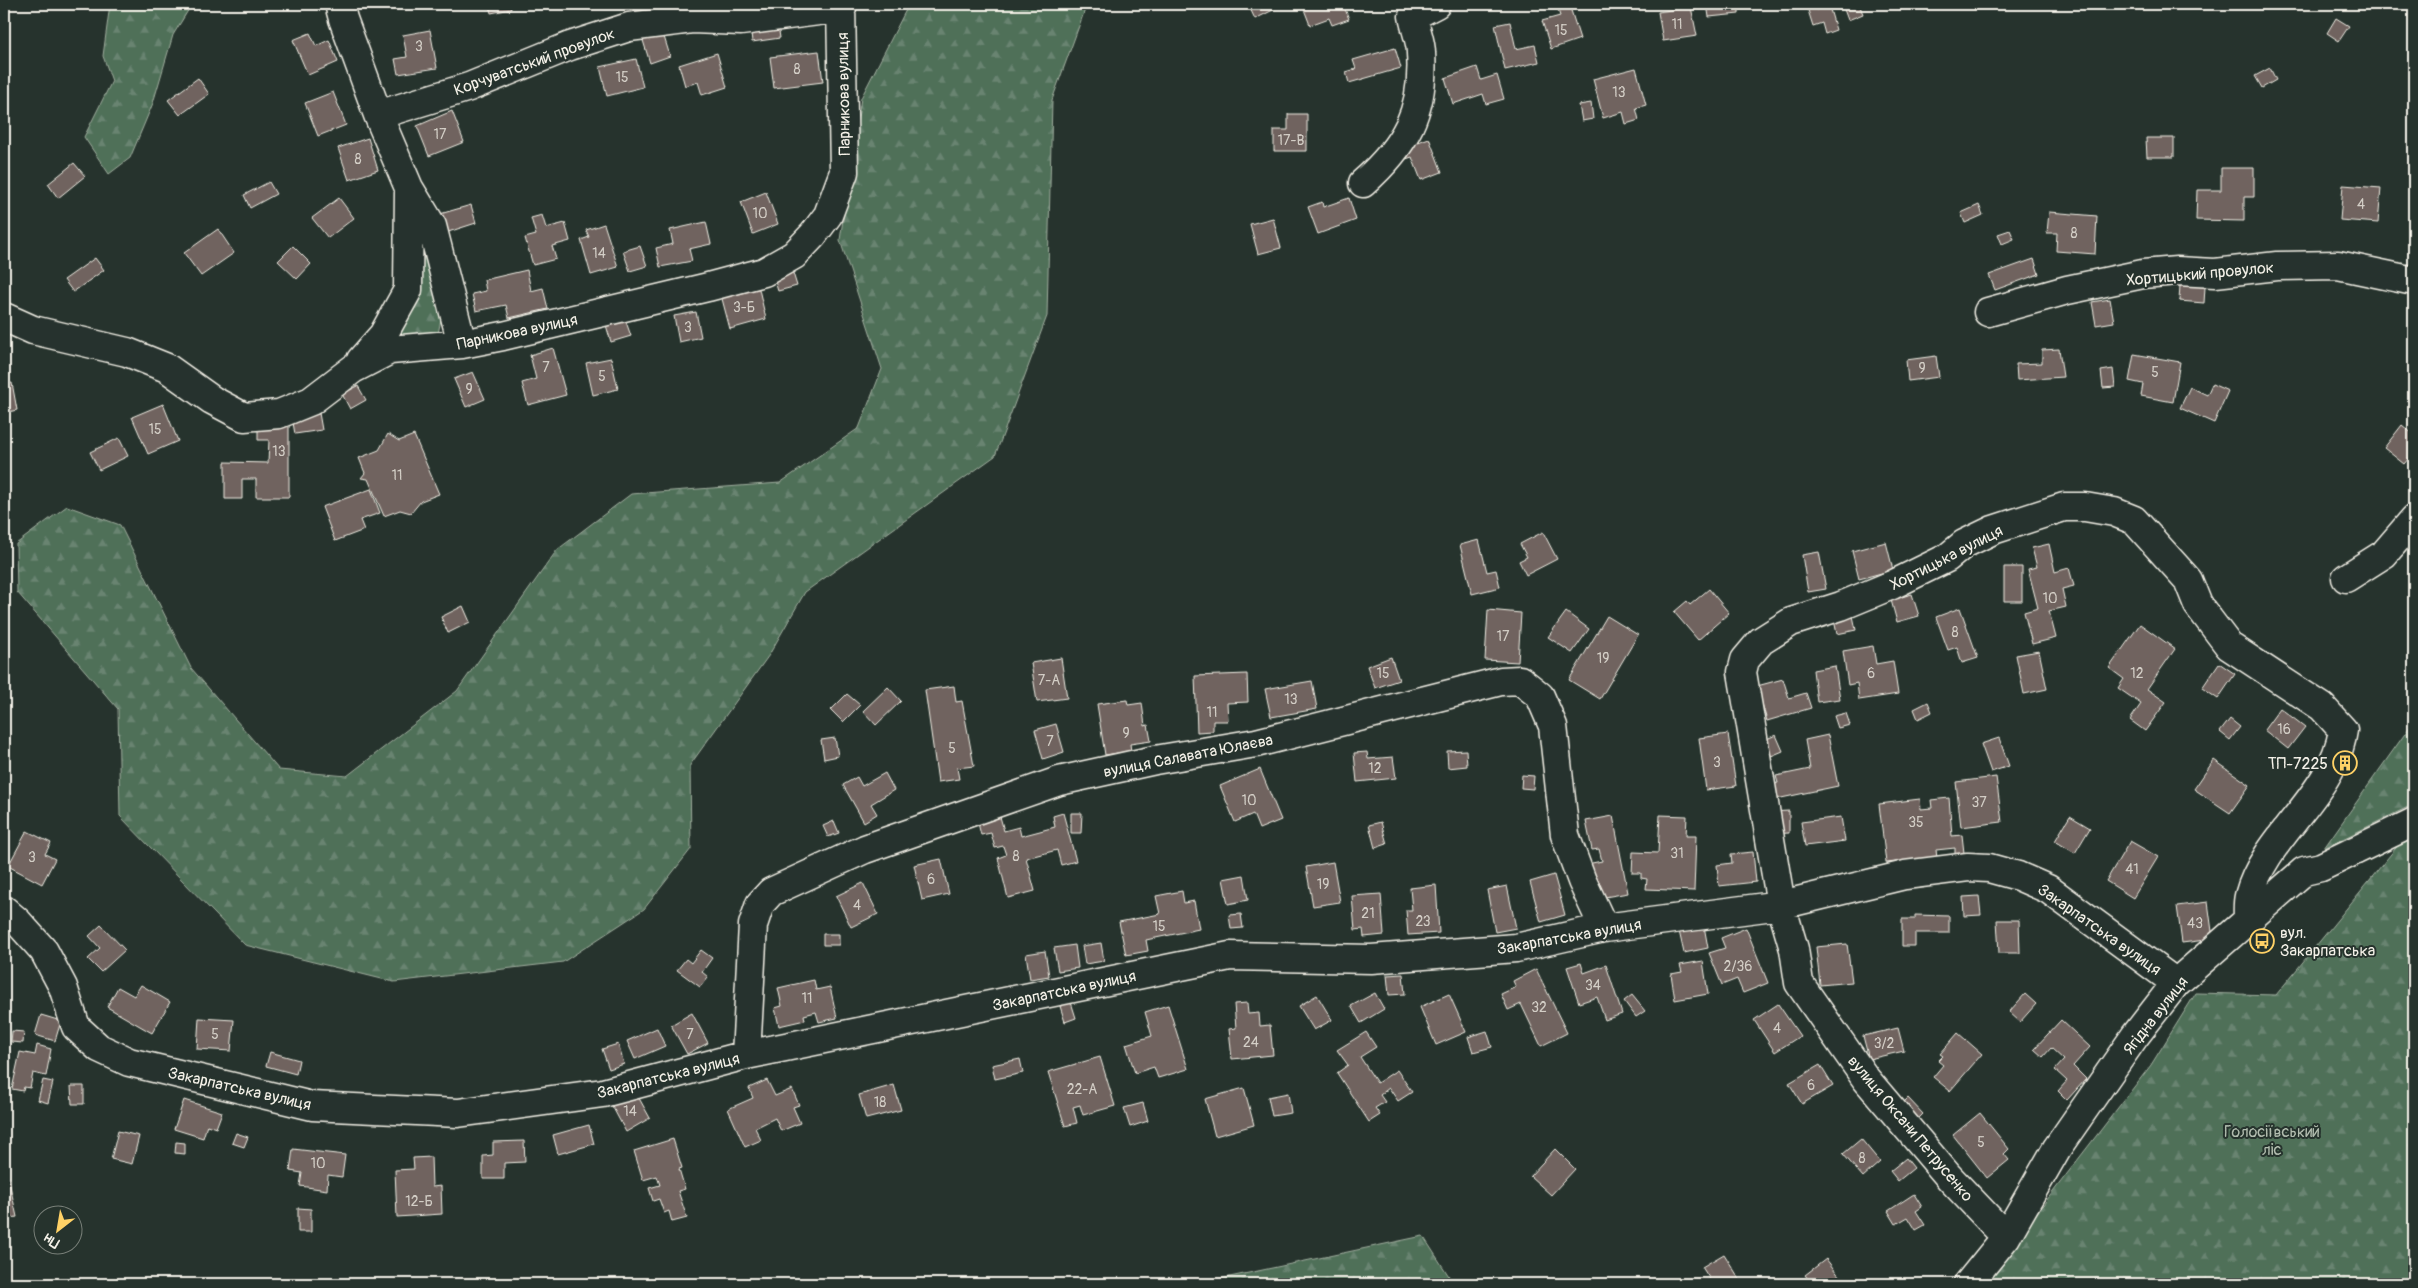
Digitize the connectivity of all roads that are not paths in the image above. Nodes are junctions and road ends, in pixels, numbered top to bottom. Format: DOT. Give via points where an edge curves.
graph roads {
  1 [pos="339,4"];
  2 [pos="1436,4"];
  3 [pos="842,6"];
  4 [pos="378,115"];
  5 [pos="1363,183"];
  6 [pos="409,188"];
  7 [pos="2414,281"];
  8 [pos="1988,312"];
  9 [pos="4,317"];
  10 [pos="462,344"];
  11 [pos="353,369"];
  12 [pos="2414,519"];
  13 [pos="2346,578"];
  14 [pos="2414,822"];
  15 [pos="1780,905"];
  16 [pos="4,910"];
  17 [pos="2248,920"];
  18 [pos="1604,928"];
  19 [pos="2176,983"];
  20 [pos="746,1054"];
  21 [pos="2006,1237"];
  22 [pos="1968,1284"];
  1 -- 4 [label="street"];
  2 -- 5 [label="street" via="1413,16 1421,53 1418,101 1410,130 1384,164"];
  3 -- 4 [label="street, Корчуватський провулок" via="741,21 692,19 629,27 570,46 469,87"];
  3 -- 10 [label="street, Парникова вулиця" via="844,172 828,215 794,256 764,272 708,288"];
  4 -- 6 [label="street"];
  6 -- 10 [label="street" via="432,226"];
  6 -- 11 [label="street" via="408,290 383,335"];
  7 -- 8 [label="street, Хортицький провулок" via="2338,265 2277,266 2215,273 2177,271 2143,274 2068,290"];
  9 -- 11 [label="street, Парникова вулиця" via="33,330 127,352 167,368 212,400 244,417 279,414 311,401"];
  10 -- 11 [label="street, Парникова вулиця" via="390,350"];
  12 -- 13 [label="street" via="2384,554"];
  14 -- 17 [label="street, Ягідна вулиця" via="2321,867 2304,871"];
  15 -- 17 [label="street, Хортицька вулиця" via="1742,672 1745,660 1761,641 1791,622 1892,585 1947,558 1964,544 1993,530 2064,507 2078,507 2114,512 2134,520 2188,580 2198,604 2228,646 2322,708 2343,730 2340,749 2319,788 2256,876 2248,898"];
  15 -- 18 [label="street, Закарпатська вулиця"];
  15 -- 19 [label="street, Закарпатська вулиця" via="1905,875 1947,868 1989,868 2048,889"];
  15 -- 21 [label="street, вулиця Оксани Петрусенко" via="1800,983 1866,1078 1949,1177"];
  16 -- 20 [label="street, Закарпатська вулиця" via="44,951 63,987 76,1027 99,1048 129,1062 312,1106 458,1113 603,1093"];
  17 -- 19 [label="street, Ягідна вулиця"];
  18 -- 20 [label="street, Закарпатська вулиця" via="1516,948 1426,955 1371,959 1230,956"];
  18 -- 20 [label="street, вулиця Салавата Юлаєва" via="1565,835 1553,726 1540,696 1520,680 1501,681 1256,743 1155,760 1059,782 865,850 771,892 760,904 753,925"];
  19 -- 21 [label="street, Ягідна вулиця" via="2057,1148"];
  21 -- 22 [label="street, Ягідна вулиця"];
}
